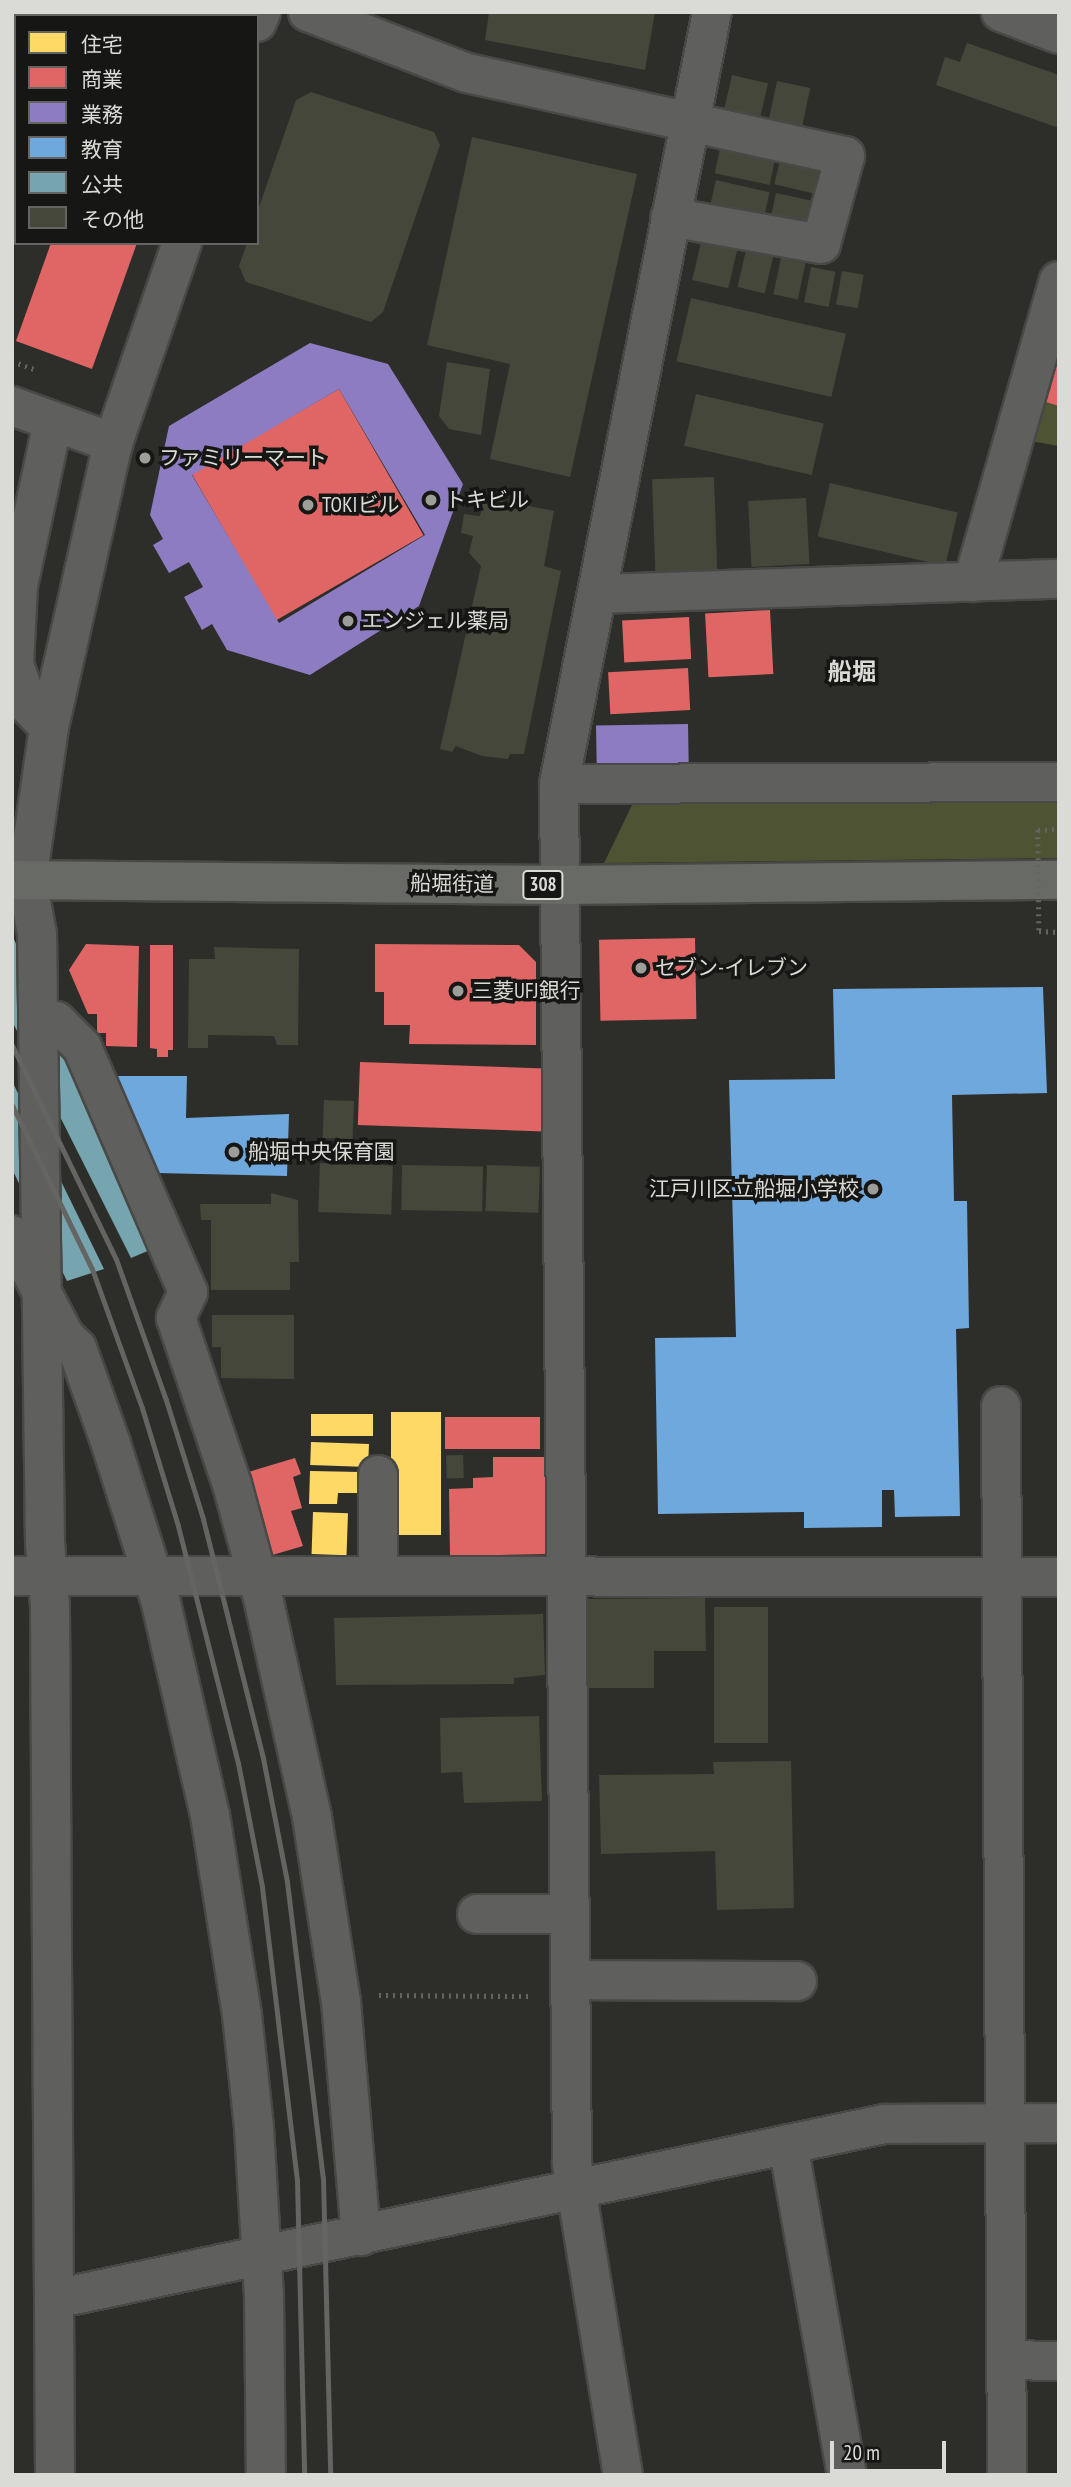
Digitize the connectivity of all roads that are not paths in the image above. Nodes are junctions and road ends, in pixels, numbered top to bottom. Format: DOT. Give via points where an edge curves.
graph roads {
  1 [pos="308,12"];
  2 [pos="712,12"];
  3 [pos="1001,12"];
  4 [pos="1059,34"];
  5 [pos="687,122"];
  6 [pos="670,217"];
  7 [pos="181,245"];
  8 [pos="1059,281"];
  9 [pos="12,406"];
  10 [pos="53,422"];
  11 [pos="113,443"];
  12 [pos="1059,579"];
  13 [pos="973,582"];
  14 [pos="599,594"];
  15 [pos="49,727"];
  16 [pos="1059,782"];
  17 [pos="559,784"];
  18 [pos="20,880"];
  19 [pos="1059,880"];
  20 [pos="562,885"];
  21 [pos="38,1019"];
  22 [pos="12,1235"];
  23 [pos="42,1292"];
  24 [pos="1001,1406"];
  25 [pos="377,1475"];
  26 [pos="378,1575"];
  27 [pos="30,1576"];
  28 [pos="256,1576"];
  29 [pos="569,1576"];
  30 [pos="1059,1577"];
  31 [pos="153,1578"];
  32 [pos="1001,1578"];
  33 [pos="477,1914"];
  34 [pos="570,1914"];
  35 [pos="797,1981"];
  36 [pos="571,1988"];
  37 [pos="1005,2123"];
  38 [pos="1059,2123"];
  39 [pos="788,2144"];
  40 [pos="576,2190"];
  41 [pos="361,2235"];
  42 [pos="261,2257"];
  43 [pos="55,2299"];
  44 [pos="1006,2360"];
  45 [pos="1059,2361"];
  46 [pos="55,2475"];
  47 [pos="267,2475"];
  48 [pos="623,2475"];
  49 [pos="847,2475"];
  50 [pos="1007,2475"];
  1 -- 5 [label="street" via="467,73"];
  2 -- 5 [label="street"];
  3 -- 4 [label="street"];
  5 -- 6 [label="street"];
  5 -- 6 [label="street" via="845,156 821,244"];
  6 -- 14 [label="street"];
  7 -- 11 [label="street"];
  8 -- 13 [label="street"];
  9 -- 10 [label="street"];
  10 -- 11 [label="street"];
  10 -- 15 [label="street" via="18,586 14,664 28,705"];
  11 -- 15 [label="street"];
  12 -- 13 [label="street"];
  13 -- 14 [label="street"];
  14 -- 17 [label="street"];
  15 -- 18 [label="street"];
  16 -- 17 [label="street"];
  17 -- 20 [label="street"];
  18 -- 20 [label="main road, 船堀街道 / 308"];
  18 -- 21 [label="street" via="37,934"];
  19 -- 20 [label="main road, 船堀街道 / 308"];
  20 -- 29 [label="street"];
  21 -- 23 [label="street"];
  21 -- 28 [label="street" via="56,1021 82,1047 188,1292 176,1318 232,1484"];
  22 -- 23 [label="street"];
  23 -- 27 [label="street"];
  23 -- 31 [label="street" via="65,1337 78,1348"];
  24 -- 32 [label="street"];
  25 -- 26 [label="street"];
  26 -- 28 [label="street"];
  26 -- 29 [label="street"];
  27 -- 31 [label="street"];
  27 -- 43 [label="street"];
  28 -- 31 [label="street"];
  28 -- 41 [label="street" via="312,1817 339,1994"];
  29 -- 32 [label="street"];
  29 -- 34 [label="street"];
  30 -- 32 [label="street"];
  31 -- 42 [label="street" via="210,1815 243,2015"];
  32 -- 37 [label="street"];
  33 -- 34 [label="street"];
  34 -- 36 [label="street"];
  35 -- 36 [label="street"];
  36 -- 40 [label="street"];
  37 -- 38 [label="street"];
  37 -- 39 [label="street" via="884,2124"];
  37 -- 44 [label="street"];
  39 -- 40 [label="street"];
  39 -- 49 [label="street"];
  40 -- 41 [label="street"];
  40 -- 48 [label="street"];
  41 -- 42 [label="street"];
  42 -- 43 [label="street"];
  42 -- 47 [label="street"];
  43 -- 46 [label="street"];
  44 -- 45 [label="street"];
  44 -- 50 [label="street"];
}
